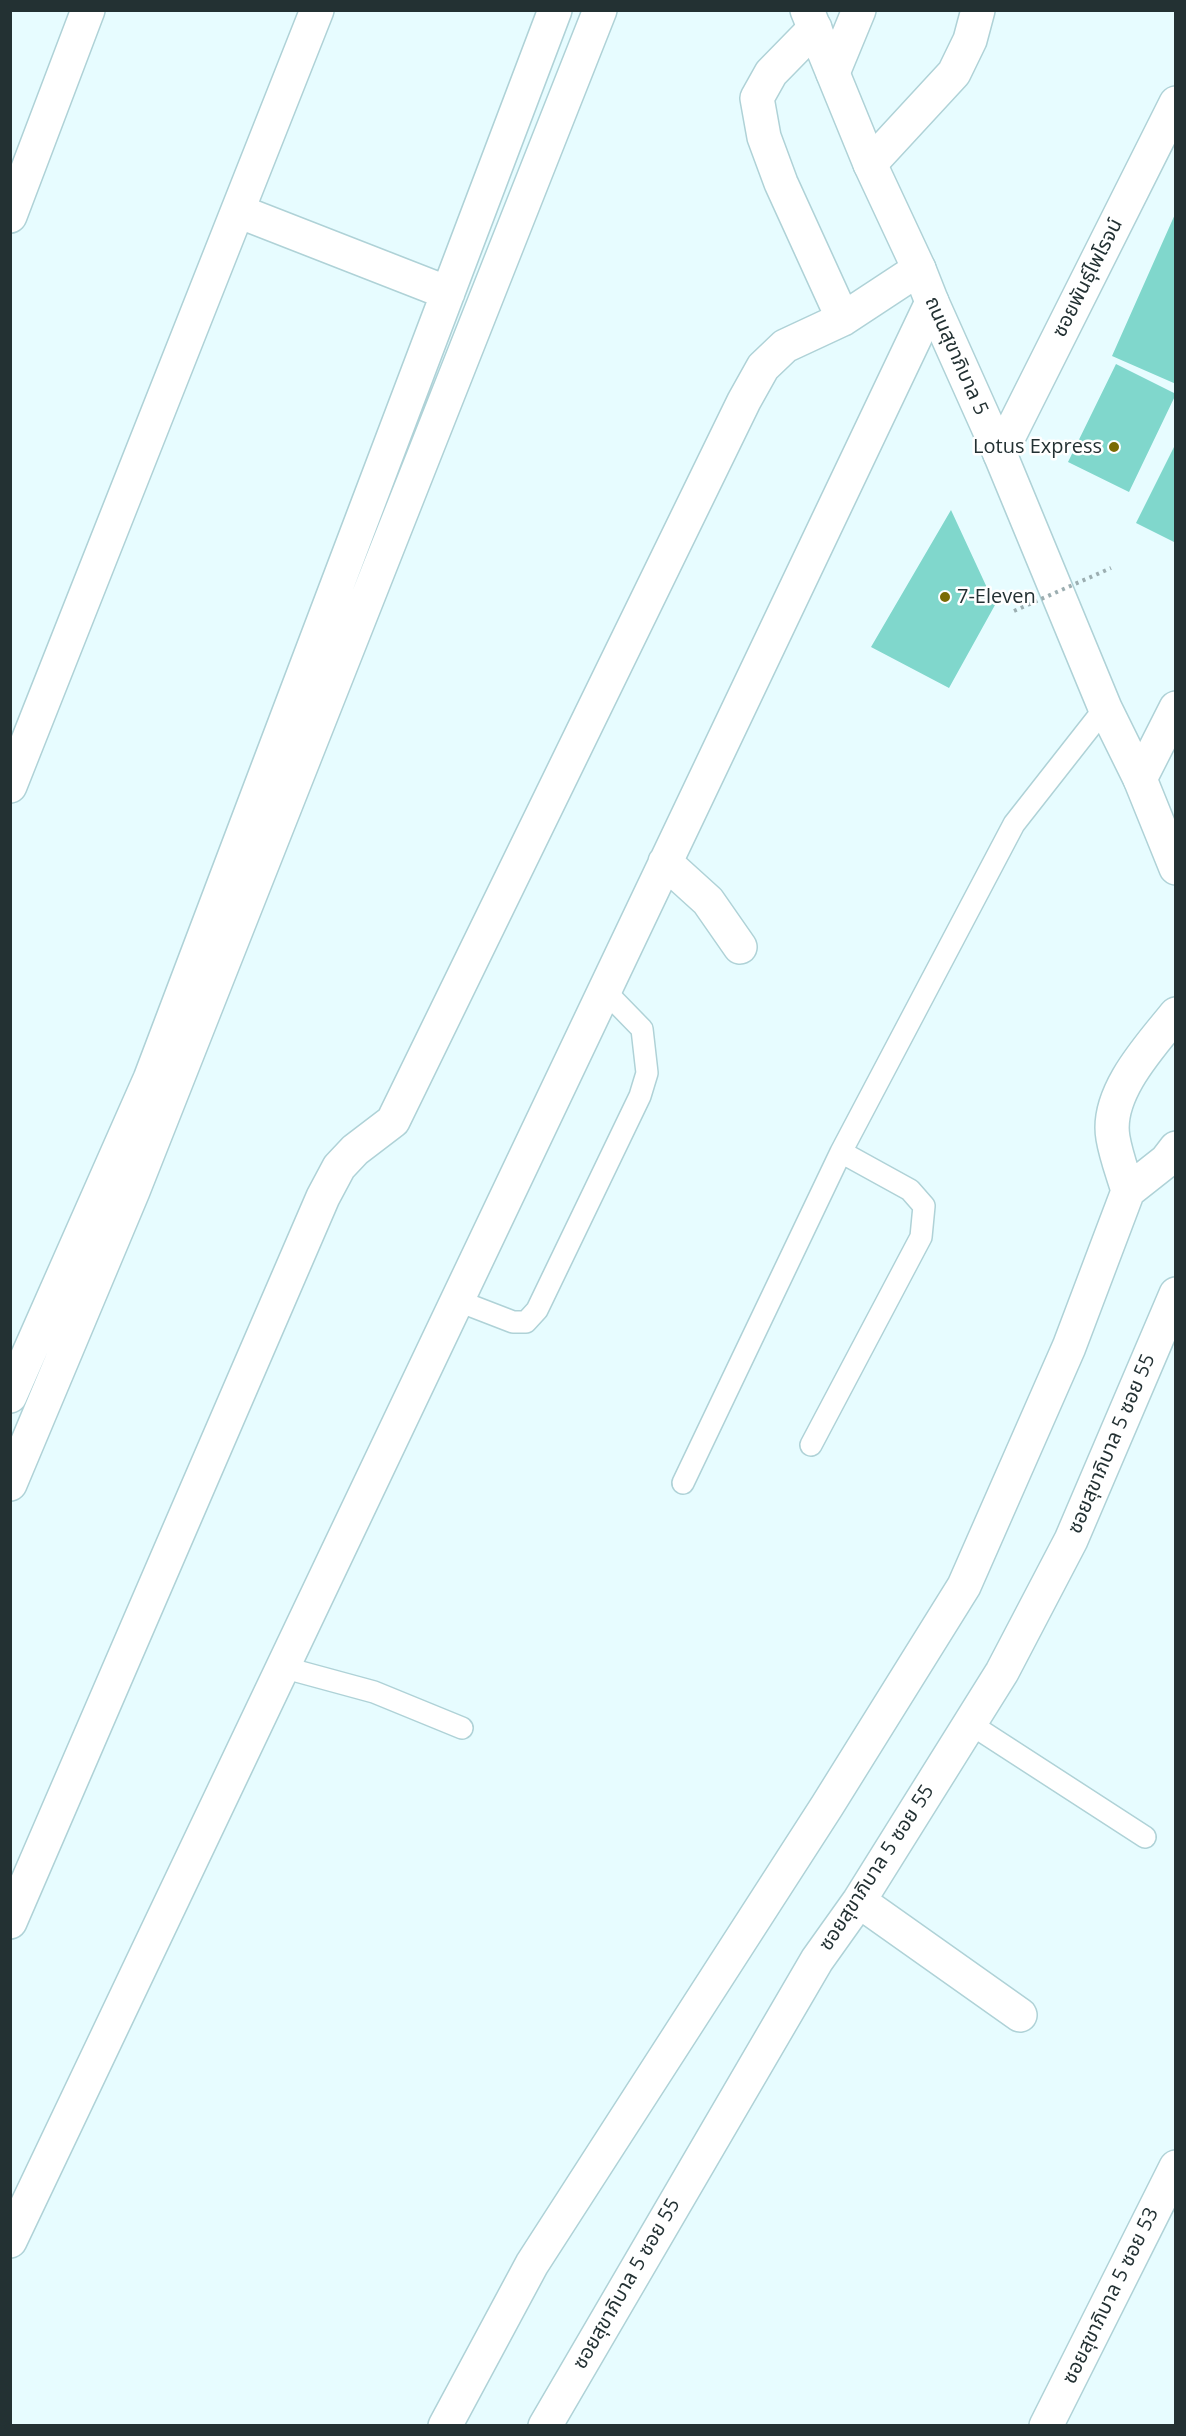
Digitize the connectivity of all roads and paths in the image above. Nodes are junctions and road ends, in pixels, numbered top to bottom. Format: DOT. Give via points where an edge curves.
graph roads {
  1 [pos="88,10"];
  2 [pos="317,10"];
  3 [pos="555,10"];
  4 [pos="600,10"];
  5 [pos="859,10"];
  6 [pos="978,10"];
  7 [pos="811,19"];
  8 [pos="833,73"];
  9 [pos="1176,103"];
  10 [pos="870,164"];
  11 [pos="238,211"];
  12 [pos="10,216"];
  13 [pos="919,269"];
  14 [pos="448,294"];
  15 [pos="932,302"];
  16 [pos="843,319"];
  17 [pos="1000,454"];
  18 [pos="1111,568"];
  19 [pos="1014,611"];
  20 [pos="1105,708"];
  21 [pos="1176,708"];
  22 [pos="1140,779"];
  23 [pos="10,786"];
  24 [pos="665,861"];
  25 [pos="1176,868"];
  26 [pos="740,947"];
  27 [pos="604,990"];
  28 [pos="1176,1014"];
  29 [pos="1176,1148"];
  30 [pos="841,1152"];
  31 [pos="1128,1191"];
  32 [pos="1176,1294"];
  33 [pos="456,1300"];
  34 [pos="10,1396"];
  35 [pos="811,1445"];
  36 [pos="683,1483"];
  37 [pos="10,1485"];
  38 [pos="282,1667"];
  39 [pos="969,1723"];
  40 [pos="462,1728"];
  41 [pos="1145,1837"];
  42 [pos="859,1901"];
  43 [pos="10,1922"];
  44 [pos="1020,2015"];
  45 [pos="1176,2167"];
  46 [pos="10,2241"];
  47 [pos="445,2426"];
  48 [pos="545,2426"];
  49 [pos="1046,2426"];
  1 -- 12 [label="street"];
  2 -- 11 [label="street"];
  3 -- 14 [label="street"];
  4 -- 37 [label="street" via="133,1191"];
  5 -- 8 [label="street"];
  6 -- 10 [label="street" via="970,40 954,73"];
  7 -- 8 [label="street, ถนนสุขาภิบาล 5"];
  7 -- 16 [label="street" via="757,98 764,137 781,183"];
  8 -- 10 [label="street, ถนนสุขาภิบาล 5"];
  9 -- 17 [label="street, ซอยพันธ์ุไพโรจน์"];
  10 -- 13 [label="street, ถนนสุขาภิบาล 5"];
  11 -- 14 [label="street"];
  11 -- 23 [label="street"];
  13 -- 15 [label="street, ถนนสุขาภิบาล 5"];
  13 -- 16 [label="street"];
  14 -- 34 [label="street" via="150,1079"];
  15 -- 17 [label="street, ถนนสุขาภิบาล 5"];
  15 -- 24 [label="street"];
  16 -- 43 [label="street" via="785,346 763,367 393,1121 339,1167 323,1197"];
  17 -- 20 [label="street, ถนนสุขาภิบาล 5"];
  18 -- 19 [label="path, bridge"];
  20 -- 22 [label="street, ถนนสุขาภิบาล 5"];
  20 -- 30 [label="lane" via="1014,824"];
  21 -- 22 [label="street"];
  22 -- 25 [label="street, ถนนสุขาภิบาล 5"];
  24 -- 26 [label="street" via="708,901"];
  24 -- 27 [label="street"];
  27 -- 33 [label="street"];
  27 -- 33 [label="lane" via="642,1029 647,1073 640,1096 537,1310 526,1322 513,1322"];
  28 -- 31 [label="street" via="1135,1065 1114,1108 1112,1136"];
  29 -- 31 [label="street" via="1166,1161"];
  30 -- 35 [label="lane" via="909,1190 924,1206 921,1237"];
  30 -- 36 [label="lane"];
  31 -- 47 [label="street" via="1069,1347 964,1586 532,2264"];
  32 -- 39 [label="street, ซอยสุขาภิบาล 5 ซอย 55" via="1071,1540 1002,1672"];
  33 -- 38 [label="street"];
  38 -- 40 [label="lane" via="374,1692"];
  38 -- 46 [label="street"];
  39 -- 41 [label="lane"];
  39 -- 42 [label="street, ซอยสุขาภิบาล 5 ซอย 55"];
  42 -- 44 [label="street"];
  42 -- 48 [label="street, ซอยสุขาภิบาล 5 ซอย 55" via="817,1960"];
  45 -- 49 [label="street, ซอยสุขาภิบาล 5 ซอย 53"];
}
